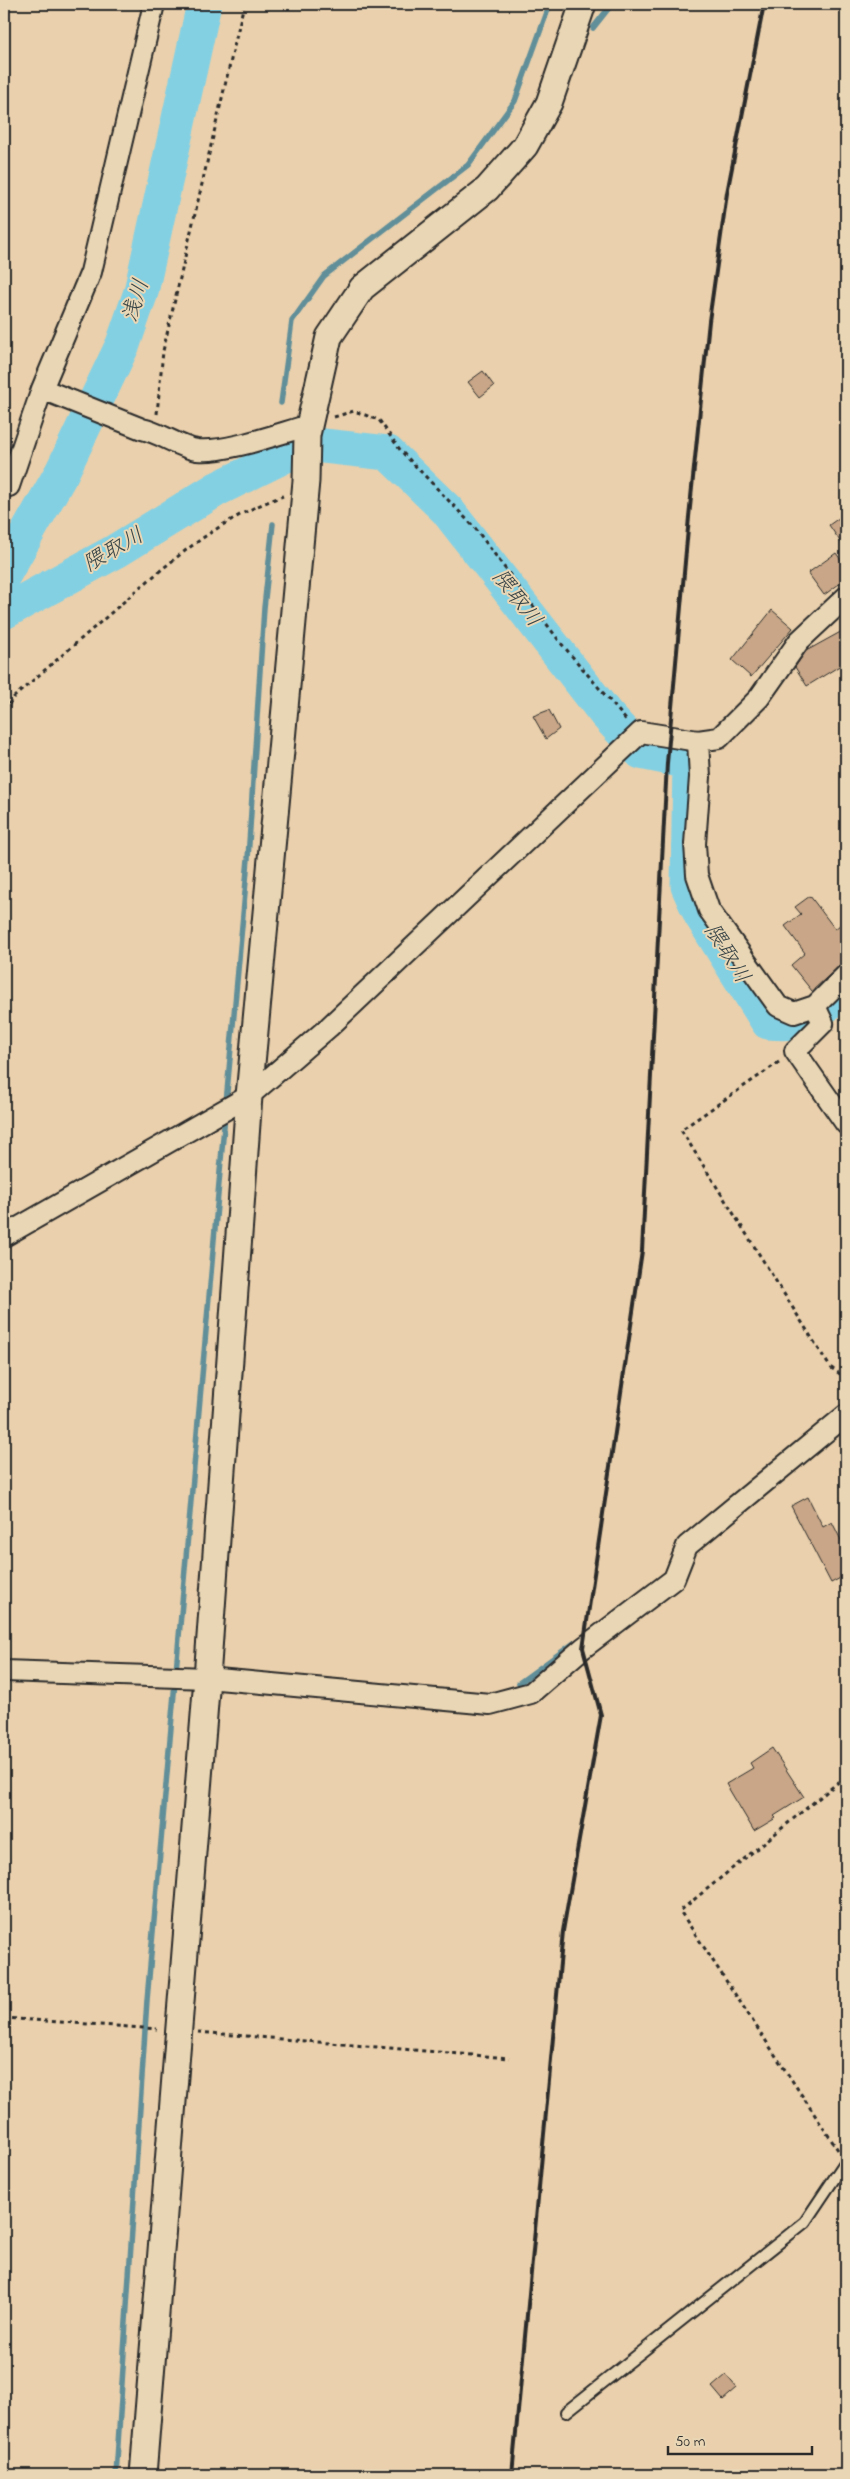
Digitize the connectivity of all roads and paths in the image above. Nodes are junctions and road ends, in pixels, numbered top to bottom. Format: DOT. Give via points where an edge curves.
graph roads {
  1 [pos="154,4"];
  2 [pos="244,4"];
  3 [pos="583,4"];
  4 [pos="46,391"];
  5 [pos="149,430"];
  6 [pos="309,430"];
  7 [pos="306,485"];
  8 [pos="9,486"];
  9 [pos="846,597"];
  10 [pos="4,711"];
  11 [pos="635,739"];
  12 [pos="698,741"];
  13 [pos="846,975"];
  14 [pos="817,1011"];
  15 [pos="794,1051"];
  16 [pos="249,1096"];
  17 [pos="846,1124"];
  18 [pos="4,1236"];
  19 [pos="846,1378"];
  20 [pos="846,1415"];
  21 [pos="4,1671"];
  22 [pos="207,1678"];
  23 [pos="846,1776"];
  24 [pos="4,2018"];
  25 [pos="178,2030"];
  26 [pos="509,2058"];
  27 [pos="846,2161"];
  28 [pos="566,2412"];
  29 [pos="143,2475"];
  1 -- 4 [label="street" via="91,272"];
  2 -- 5 [label="path" via="163,351"];
  3 -- 6 [label="street" via="549,103 526,146 487,189 362,288 329,337"];
  4 -- 5 [label="street"];
  4 -- 8 [label="street"];
  5 -- 6 [label="street" via="196,450 223,448"];
  6 -- 7 [label="street"];
  6 -- 11 [label="path" via="354,410 379,420 401,451 475,528 560,642 620,715"];
  7 -- 10 [label="path" via="230,519 178,555 14,697"];
  7 -- 16 [label="street"];
  9 -- 12 [label="street" via="799,641 740,719 719,738"];
  11 -- 12 [label="street"];
  11 -- 16 [label="street" via="329,1027"];
  12 -- 14 [label="street" via="700,777 696,860 697,875 709,910 778,1006 794,1013"];
  13 -- 14 [label="street"];
  14 -- 15 [label="street" via="823,1024"];
  15 -- 17 [label="street"];
  15 -- 19 [label="path" via="681,1130 830,1367"];
  16 -- 18 [label="street"];
  16 -- 22 [label="street"];
  20 -- 22 [label="street" via="687,1546 674,1579 583,1648 531,1693 490,1704"];
  21 -- 22 [label="street"];
  22 -- 25 [label="street"];
  23 -- 27 [label="path" via="680,1911"];
  24 -- 25 [label="path"];
  25 -- 26 [label="path"];
  25 -- 29 [label="street"];
  27 -- 28 [label="lane" via="805,2222"];
}
